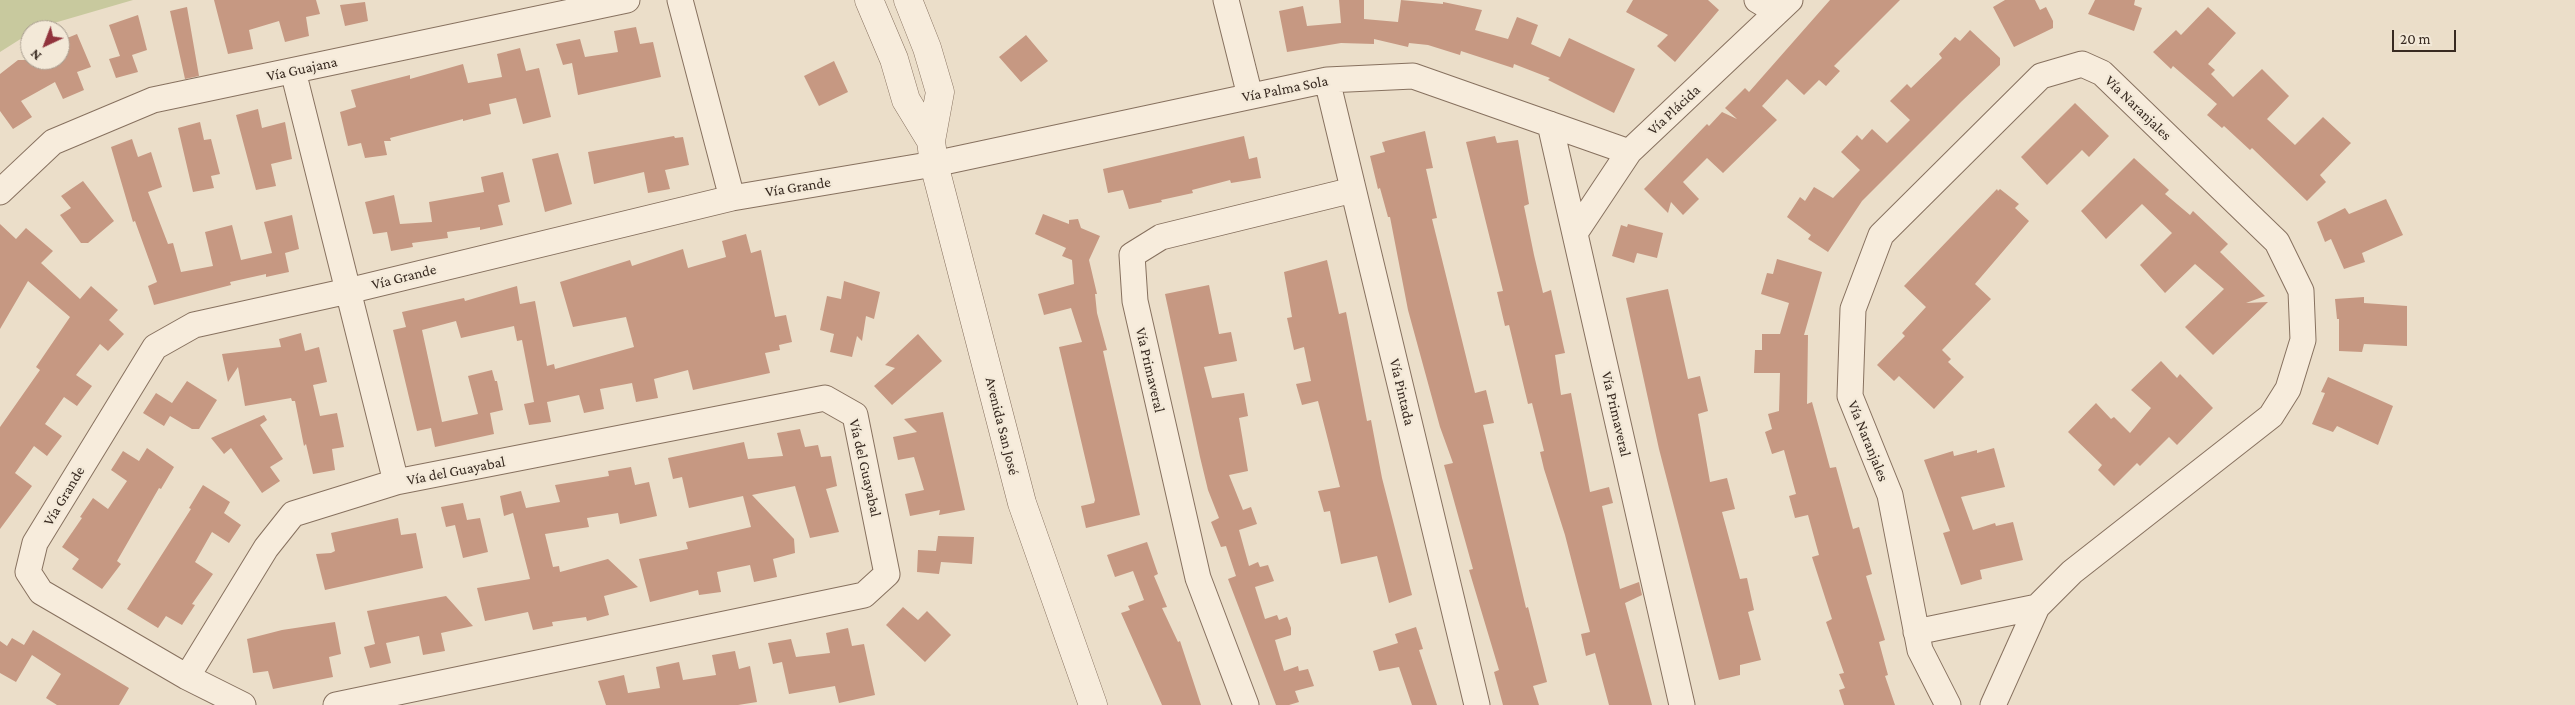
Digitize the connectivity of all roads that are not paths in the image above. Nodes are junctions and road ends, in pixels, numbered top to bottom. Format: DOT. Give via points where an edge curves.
graph roads {
  1 [pos="627,0"];
  2 [pos="680,0"];
  3 [pos="869,0"];
  4 [pos="908,0"];
  5 [pos="1226,0"];
  6 [pos="1775,4"];
  7 [pos="293,71"];
  8 [pos="1327,80"];
  9 [pos="1250,96"];
  10 [pos="1550,124"];
  11 [pos="933,152"];
  12 [pos="1629,152"];
  13 [pos="1353,190"];
  14 [pos="0,192"];
  15 [pos="732,198"];
  16 [pos="1575,233"];
  17 [pos="348,291"];
  18 [pos="396,482"];
  19 [pos="2037,607"];
  20 [pos="1916,632"];
  21 [pos="187,677"];
  22 [pos="243,705"];
  23 [pos="336,705"];
  24 [pos="1094,705"];
  25 [pos="1246,705"];
  26 [pos="1477,705"];
  27 [pos="1682,705"];
  28 [pos="1948,705"];
  29 [pos="1993,705"];
  1 -- 7 [label="street, Vía Guajana"];
  2 -- 15 [label="street"];
  3 -- 11 [label="street, Avenida San José" via="894,60 906,100"];
  4 -- 11 [label="street, Avenida San José" via="940,92"];
  5 -- 9 [label="street"];
  6 -- 12 [label="street, Vía Plácida"];
  7 -- 14 [label="street, Vía Guajana" via="144,104 54,142"];
  7 -- 17 [label="street"];
  8 -- 9 [label="street, Vía Palma Sola"];
  8 -- 10 [label="street, Vía Palma Sola" via="1413,76"];
  8 -- 13 [label="street, Vía Pintada"];
  9 -- 11 [label="street, Vía Palma Sola"];
  10 -- 12 [label="street, Vía Palma Sola"];
  10 -- 16 [label="street, Vía Primaveral"];
  11 -- 15 [label="street, Vía Grande"];
  11 -- 24 [label="street, Avenida San José" via="1022,503"];
  12 -- 16 [label="street, Vía Plácida"];
  13 -- 25 [label="street, Vía Primaveral" via="1161,236 1132,255 1134,301 1198,578"];
  13 -- 26 [label="street, Vía Pintada"];
  15 -- 17 [label="street, Vía Grande"];
  16 -- 27 [label="street, Vía Primaveral"];
  17 -- 18 [label="street"];
  17 -- 21 [label="street, Vía Grande" via="194,325 155,347 35,543 28,572 41,592"];
  18 -- 21 [label="street, Vía del Guayabal" via="293,514 266,548"];
  18 -- 23 [label="street, Vía del Guayabal" via="825,398 856,415 887,574 864,595"];
  19 -- 20 [label="street"];
  19 -- 20 [label="street, Vía Naranjales" via="2072,572 2271,416 2288,389 2303,340 2301,291 2278,242 2102,73 2082,64 2041,76 1881,235 1853,310 1850,396 1890,495"];
  19 -- 29 [label="street"];
  20 -- 28 [label="street, Vía Naranjales" via="1920,650"];
  21 -- 22 [label="street"];
}
